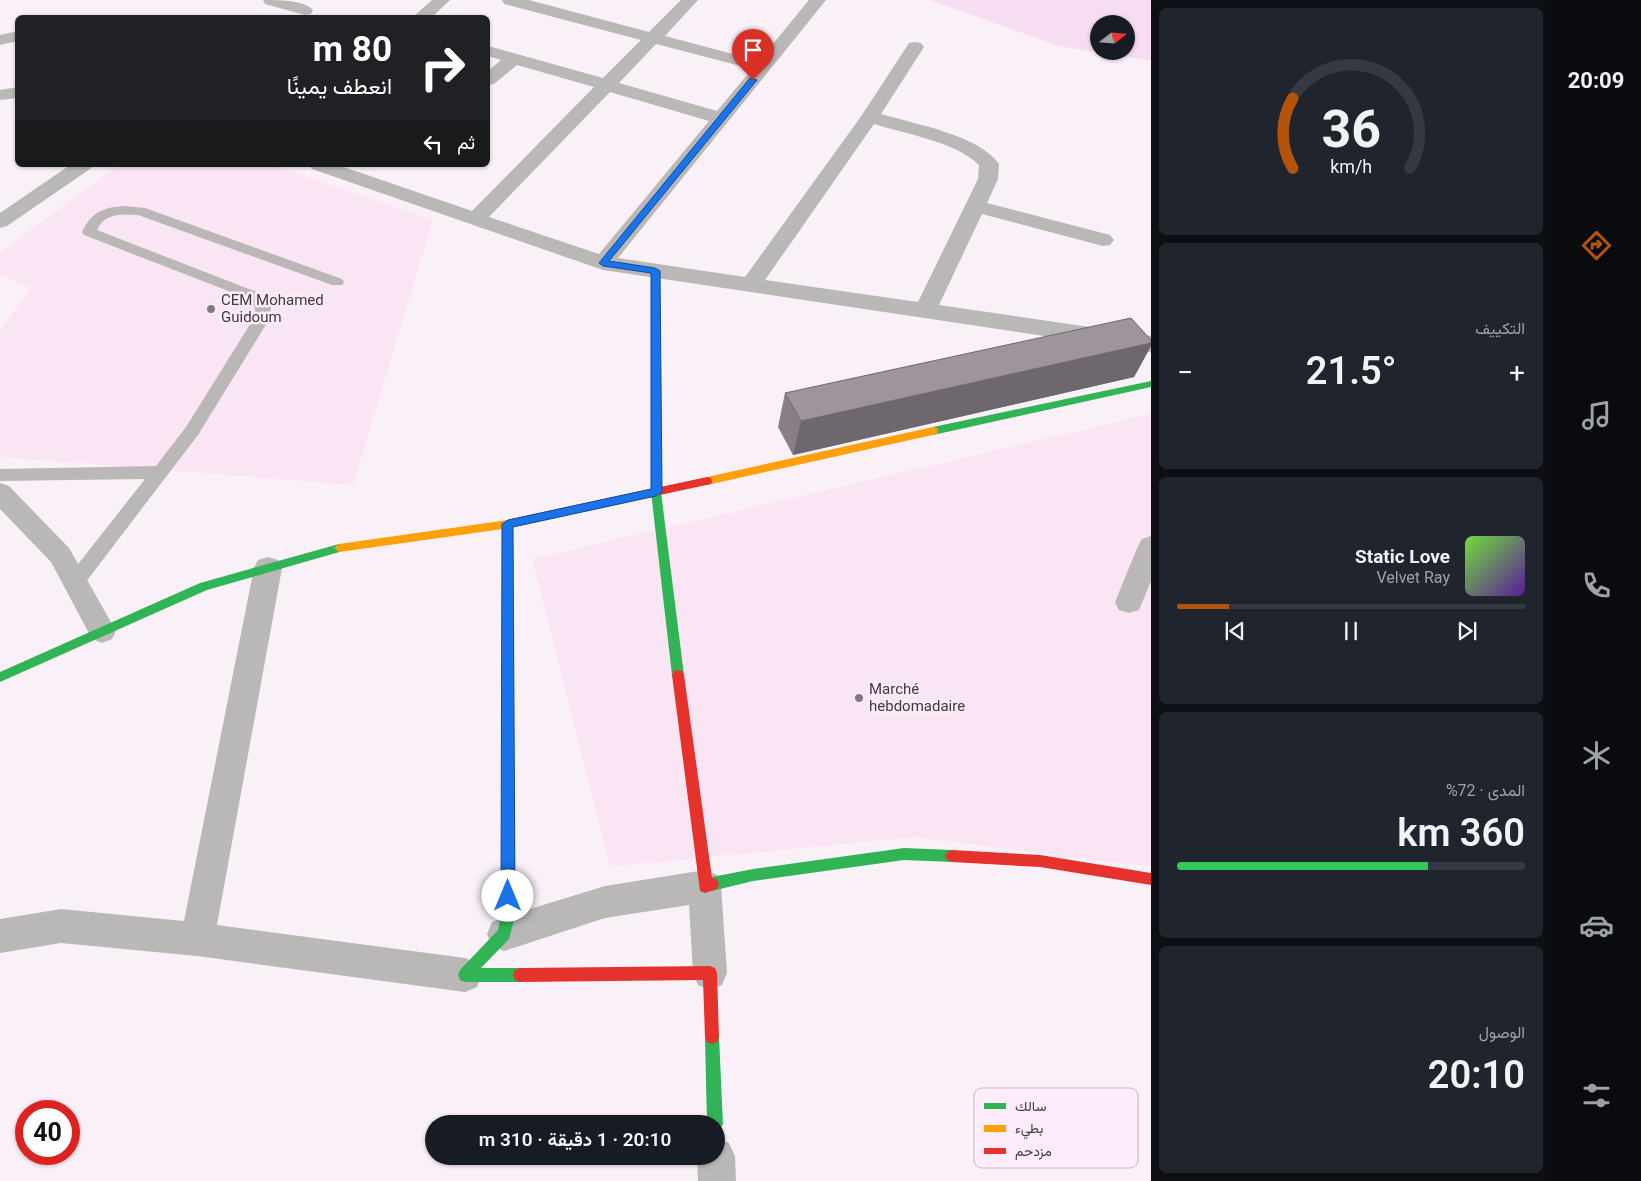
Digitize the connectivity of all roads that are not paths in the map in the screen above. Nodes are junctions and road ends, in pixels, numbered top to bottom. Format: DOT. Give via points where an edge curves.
graph roads {
  1 [pos="271,0"];
  2 [pos="442,0"];
  3 [pos="510,0"];
  4 [pos="573,0"];
  5 [pos="690,0"];
  6 [pos="818,0"];
  7 [pos="306,9"];
  8 [pos="559,13"];
  9 [pos="424,15"];
  10 [pos="15,37"];
  11 [pos="653,38"];
  12 [pos="0,40"];
  13 [pos="915,47"];
  14 [pos="490,52"];
  15 [pos="513,59"];
  16 [pos="764,67"];
  17 [pos="490,78"];
  18 [pos="605,86"];
  19 [pos="15,92"];
  20 [pos="0,95"];
  21 [pos="870,117"];
  22 [pos="721,118"];
  23 [pos="80,167"];
  24 [pos="325,167"];
  25 [pos="383,167"];
  26 [pos="366,181"];
  27 [pos="975,206"];
  28 [pos="475,219"];
  29 [pos="1,221"];
  30 [pos="1103,240"];
  31 [pos="603,263"];
  32 [pos="655,271"];
  33 [pos="337,282"];
  34 [pos="750,285"];
  35 [pos="925,311"];
  36 [pos="1151,344"];
  37 [pos="1151,384"];
  38 [pos="160,472"];
  39 [pos="0,475"];
  40 [pos="656,492"];
  41 [pos="0,493"];
  42 [pos="508,524"];
  43 [pos="1151,546"];
  44 [pos="268,568"];
  45 [pos="75,582"];
  46 [pos="1129,602"];
  47 [pos="102,631"];
  48 [pos="0,677"];
  49 [pos="1151,879"];
  50 [pos="706,886"];
  51 [pos="504,934"];
  52 [pos="0,936"];
  53 [pos="197,939"];
  54 [pos="710,973"];
  55 [pos="465,975"];
  56 [pos="715,1115"];
  57 [pos="716,1165"];
  58 [pos="717,1181"];
  1 -- 7 [label="street"];
  2 -- 9 [label="street"];
  3 -- 8 [label="street"];
  4 -- 8 [label="street"];
  5 -- 11 [label="street"];
  6 -- 16 [label="street"];
  8 -- 11 [label="street"];
  10 -- 12 [label="street"];
  11 -- 16 [label="street"];
  11 -- 18 [label="street"];
  13 -- 21 [label="street"];
  14 -- 15 [label="street"];
  15 -- 17 [label="street"];
  15 -- 18 [label="street"];
  16 -- 22 [label="street"];
  18 -- 22 [label="street"];
  18 -- 28 [label="street"];
  19 -- 20 [label="street"];
  21 -- 27 [label="street" via="977,152 989,164 988,179"];
  21 -- 34 [label="street"];
  22 -- 31 [label="street"];
  23 -- 29 [label="street"];
  24 -- 26 [label="street"];
  25 -- 26 [label="street"];
  26 -- 28 [label="street"];
  27 -- 30 [label="street"];
  27 -- 35 [label="street"];
  28 -- 31 [label="street"];
  31 -- 32 [label="street"];
  32 -- 34 [label="street"];
  32 -- 40 [label="street"];
  33 -- 38 [label="lane" via="140,211 116,209 100,215 92,223 89,232 254,296 264,307 262,318 192,431"];
  34 -- 35 [label="street"];
  35 -- 36 [label="street"];
  37 -- 40 [label="street"];
  38 -- 39 [label="lane"];
  38 -- 45 [label="lane"];
  40 -- 42 [label="street"];
  40 -- 50 [label="street"];
  41 -- 45 [label="street" via="60,555"];
  42 -- 44 [label="street" via="342,547"];
  42 -- 51 [label="street" via="508,916"];
  43 -- 46 [label="street"];
  44 -- 47 [label="street" via="204,586"];
  44 -- 53 [label="street"];
  45 -- 47 [label="street"];
  47 -- 48 [label="street"];
  49 -- 50 [label="street" via="1040,861 904,854 752,875"];
  50 -- 51 [label="street" via="605,902"];
  50 -- 54 [label="street"];
  51 -- 55 [label="street"];
  52 -- 53 [label="street" via="61,926"];
  53 -- 55 [label="street"];
  54 -- 55 [label="street"];
  54 -- 56 [label="street"];
  57 -- 58 [label="street"];
}
